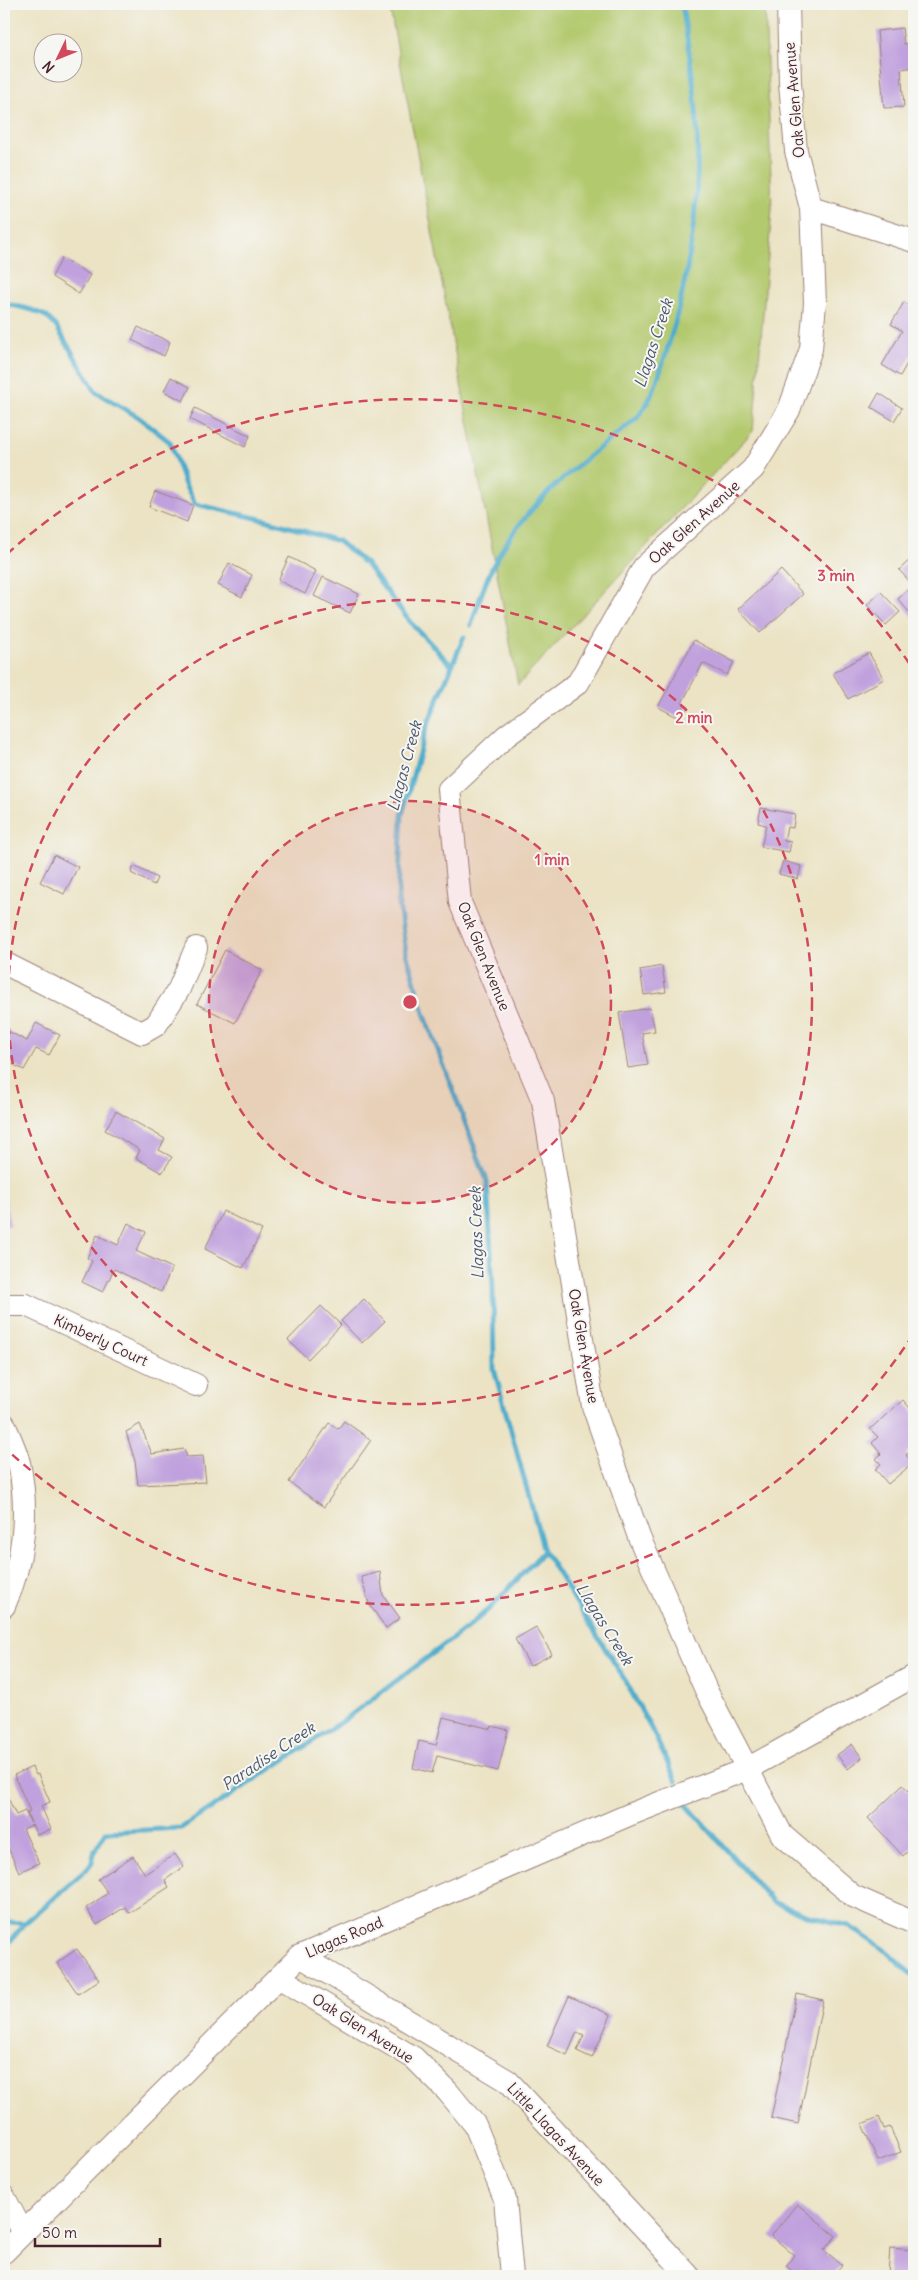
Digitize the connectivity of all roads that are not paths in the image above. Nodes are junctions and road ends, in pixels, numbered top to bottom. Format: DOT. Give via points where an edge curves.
graph roads {
  1 [pos="788,4"];
  2 [pos="811,208"];
  3 [pos="914,241"];
  4 [pos="196,948"];
  5 [pos="4,963"];
  6 [pos="4,1305"];
  7 [pos="196,1385"];
  8 [pos="4,1424"];
  9 [pos="4,1606"];
  10 [pos="914,1676"];
  11 [pos="747,1770"];
  12 [pos="914,1923"];
  13 [pos="300,1956"];
  14 [pos="280,1978"];
  15 [pos="4,2197"];
  16 [pos="23,2233"];
  17 [pos="4,2252"];
  18 [pos="512,2276"];
  19 [pos="689,2276"];
  1 -- 2 [label="street, Oak Glen Avenue" via="796,151"];
  2 -- 3 [label="street"];
  2 -- 11 [label="street, Oak Glen Avenue" via="815,303 811,348 789,410 753,469 644,567 578,683 506,736 449,789 460,902 544,1101 593,1406 639,1538 706,1690"];
  4 -- 5 [label="street" via="174,996 156,1025 142,1033"];
  6 -- 7 [label="street, Kimberly Court" via="26,1305"];
  8 -- 9 [label="street" via="18,1462 24,1505 20,1560"];
  10 -- 11 [label="street, Llagas Road"];
  11 -- 12 [label="street" via="782,1835 853,1896"];
  11 -- 13 [label="street, Llagas Road" via="631,1814"];
  13 -- 14 [label="street, Llagas Road"];
  13 -- 19 [label="street, Little Llagas Avenue" via="508,2081"];
  14 -- 16 [label="street, Llagas Road"];
  14 -- 18 [label="street, Oak Glen Avenue" via="414,2058 475,2125 505,2199"];
  15 -- 16 [label="street"];
  16 -- 17 [label="street, Llagas Road"];
}
